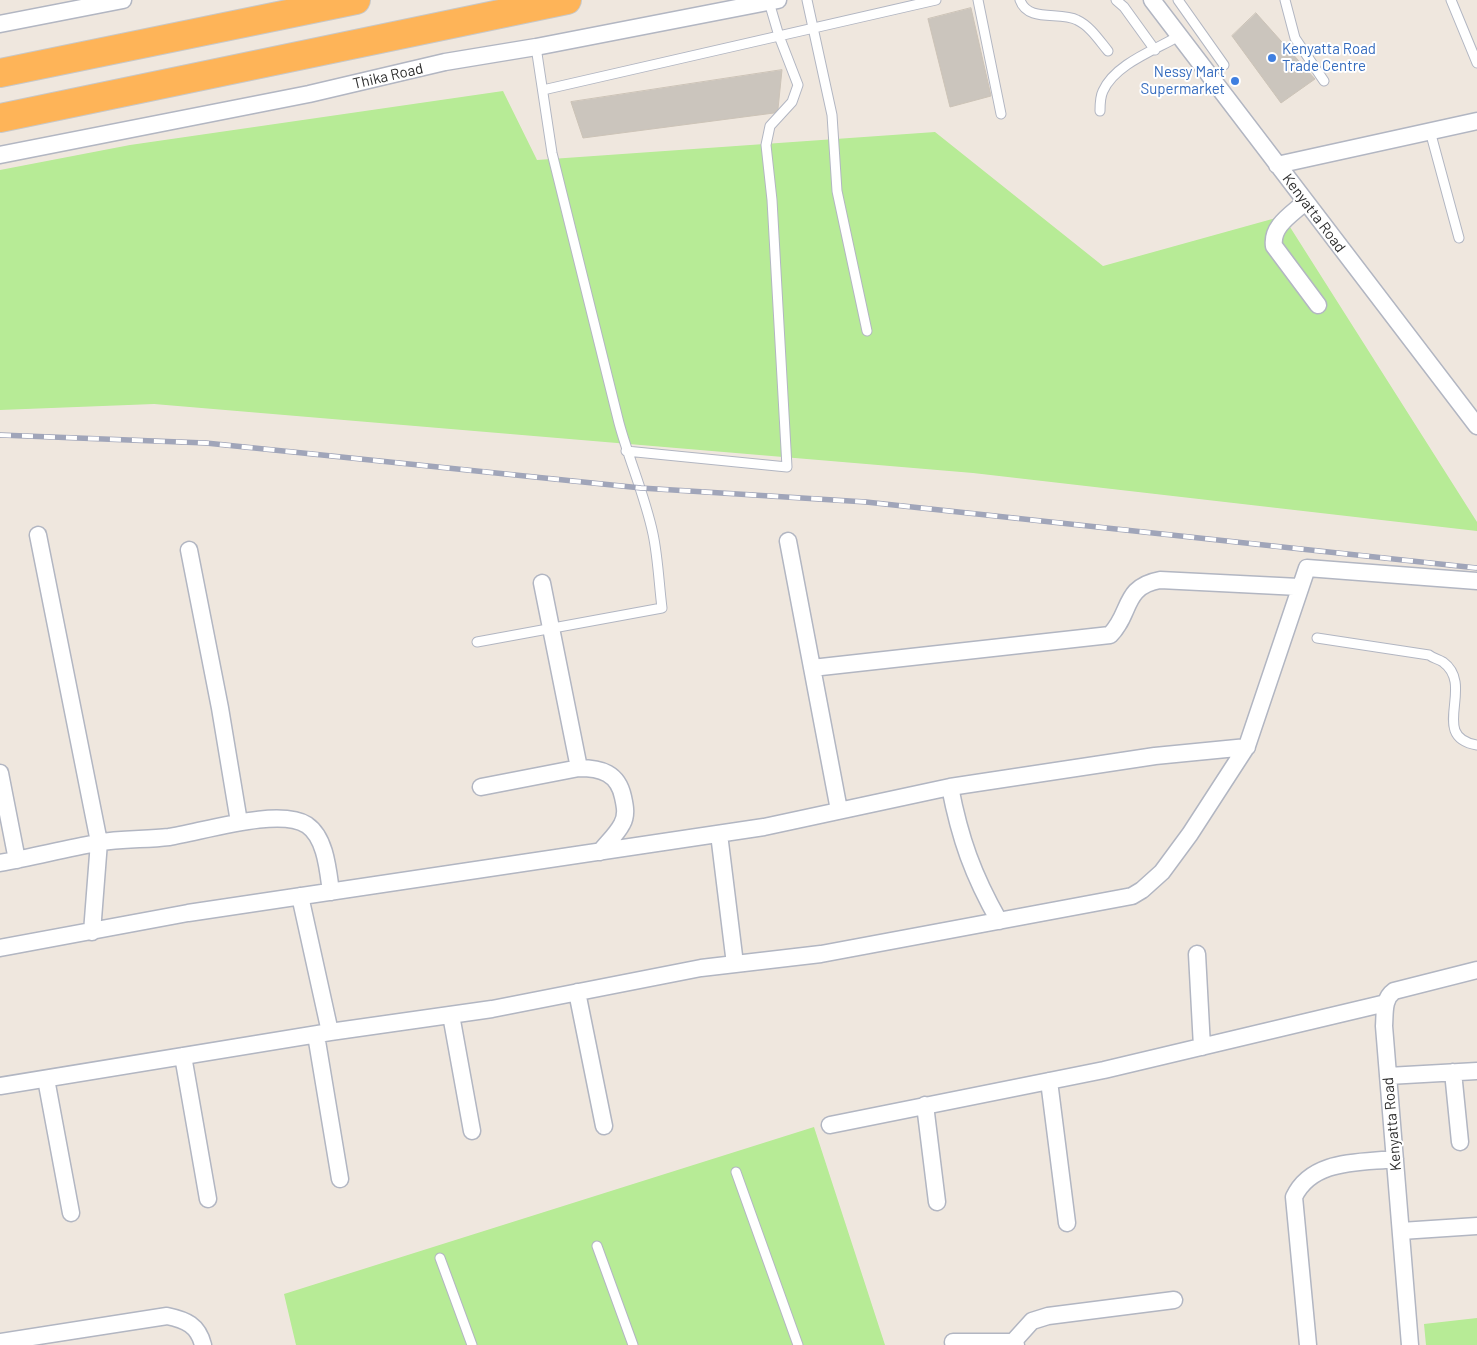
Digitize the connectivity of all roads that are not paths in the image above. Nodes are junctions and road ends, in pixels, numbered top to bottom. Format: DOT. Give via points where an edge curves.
graph roads {
  1 [pos="124,0"];
  2 [pos="356,0"];
  3 [pos="567,0"];
  4 [pos="807,0"];
  5 [pos="936,0"];
  6 [pos="978,0"];
  7 [pos="1020,0"];
  8 [pos="1116,0"];
  9 [pos="1152,0"];
  10 [pos="1178,0"];
  11 [pos="1286,0"];
  12 [pos="1451,0"];
  13 [pos="774,1"];
  14 [pos="0,24"];
  15 [pos="812,28"];
  16 [pos="779,36"];
  17 [pos="1179,36"];
  18 [pos="536,47"];
  19 [pos="1108,50"];
  20 [pos="1155,50"];
  21 [pos="1477,63"];
  22 [pos="1224,64"];
  23 [pos="0,73"];
  24 [pos="1324,81"];
  25 [pos="542,90"];
  26 [pos="1100,111"];
  27 [pos="1001,114"];
  28 [pos="0,118"];
  29 [pos="1477,121"];
  30 [pos="1430,131"];
  31 [pos="0,155"];
  32 [pos="1277,165"];
  33 [pos="1305,202"];
  34 [pos="1459,238"];
  35 [pos="1318,305"];
  36 [pos="867,331"];
  37 [pos="1477,426"];
  38 [pos="626,451"];
  39 [pos="38,535"];
  40 [pos="788,541"];
  41 [pos="189,550"];
  42 [pos="1477,581"];
  43 [pos="542,582"];
  44 [pos="1299,587"];
  45 [pos="551,627"];
  46 [pos="1317,638"];
  47 [pos="477,642"];
  48 [pos="812,668"];
  49 [pos="1477,745"];
  50 [pos="1247,747"];
  51 [pos="579,768"];
  52 [pos="0,773"];
  53 [pos="481,787"];
  54 [pos="950,787"];
  55 [pos="839,810"];
  56 [pos="239,822"];
  57 [pos="719,834"];
  58 [pos="99,842"];
  59 [pos="600,852"];
  60 [pos="18,860"];
  61 [pos="0,863"];
  62 [pos="331,892"];
  63 [pos="300,896"];
  64 [pos="999,921"];
  65 [pos="92,932"];
  66 [pos="0,948"];
  67 [pos="1197,954"];
  68 [pos="735,964"];
  69 [pos="1477,970"];
  70 [pos="577,992"];
  71 [pos="1386,1004"];
  72 [pos="451,1015"];
  73 [pos="323,1034"];
  74 [pos="1202,1047"];
  75 [pos="183,1056"];
  76 [pos="1477,1070"];
  77 [pos="1453,1072"];
  78 [pos="1388,1076"];
  79 [pos="46,1079"];
  80 [pos="1050,1081"];
  81 [pos="0,1086"];
  82 [pos="926,1105"];
  83 [pos="830,1125"];
  84 [pos="604,1126"];
  85 [pos="472,1131"];
  86 [pos="1460,1142"];
  87 [pos="1395,1159"];
  88 [pos="736,1172"];
  89 [pos="340,1179"];
  90 [pos="208,1200"];
  91 [pos="937,1202"];
  92 [pos="70,1212"];
  93 [pos="1068,1223"];
  94 [pos="1477,1226"];
  95 [pos="1401,1231"];
  96 [pos="597,1246"];
  97 [pos="440,1258"];
  98 [pos="1174,1300"];
  99 [pos="0,1342"];
  100 [pos="953,1342"];
  101 [pos="1015,1344"];
  102 [pos="203,1345"];
  103 [pos="472,1345"];
  104 [pos="633,1345"];
  105 [pos="798,1345"];
  106 [pos="1308,1345"];
  107 [pos="1410,1345"];
  1 -- 14 [label="street"];
  2 -- 23 [label="highway"];
  3 -- 28 [label="highway"];
  4 -- 15 [label="lane"];
  5 -- 15 [label="lane"];
  6 -- 27 [label="lane"];
  7 -- 19 [label="lane" via="1028,11 1066,16 1086,24"];
  8 -- 20 [label="lane"];
  9 -- 17 [label="street, Kenyatta Road"];
  10 -- 22 [label="lane"];
  11 -- 24 [label="lane" via="1295,38"];
  12 -- 21 [label="lane"];
  13 -- 16 [label="lane"];
  13 -- 18 [label="street, Thika Road"];
  15 -- 16 [label="lane"];
  15 -- 36 [label="lane" via="832,115 837,191"];
  16 -- 25 [label="lane"];
  16 -- 38 [label="lane" via="798,85 792,102 770,126 766,145 787,467"];
  17 -- 20 [label="lane"];
  17 -- 32 [label="street, Kenyatta Road"];
  18 -- 25 [label="lane"];
  18 -- 31 [label="street, Thika Road" via="445,62 309,94"];
  20 -- 26 [label="lane" via="1117,73 1107,83 1101,94"];
  25 -- 38 [label="lane" via="552,153"];
  29 -- 30 [label="street"];
  30 -- 32 [label="street"];
  30 -- 34 [label="lane"];
  32 -- 33 [label="street, Kenyatta Road"];
  33 -- 35 [label="street" via="1276,229 1274,246"];
  33 -- 37 [label="street, Kenyatta Road"];
  38 -- 45 [label="lane" via="641,488 654,535 662,608"];
  39 -- 58 [label="street"];
  40 -- 48 [label="street"];
  41 -- 56 [label="street"];
  42 -- 44 [label="street" via="1307,568"];
  43 -- 45 [label="street"];
  44 -- 48 [label="street" via="1160,580 1145,583 1136,590 1129,599 1120,625 1110,635"];
  44 -- 50 [label="street"];
  45 -- 47 [label="lane"];
  45 -- 51 [label="street"];
  46 -- 49 [label="lane" via="1428,655 1444,663 1453,676 1457,691 1452,724 1456,735 1466,743"];
  48 -- 55 [label="street"];
  50 -- 54 [label="street" via="1155,756"];
  50 -- 64 [label="street" via="1190,834 1162,872 1142,890 1118,900"];
  51 -- 53 [label="street"];
  51 -- 59 [label="street" via="594,768 612,775 623,794 626,815"];
  52 -- 60 [label="street"];
  54 -- 55 [label="street"];
  54 -- 64 [label="street" via="966,854"];
  55 -- 57 [label="street"];
  56 -- 58 [label="street" via="168,837"];
  56 -- 62 [label="street" via="281,819 308,826 317,835 326,859"];
  57 -- 59 [label="street"];
  57 -- 68 [label="street"];
  58 -- 60 [label="street"];
  58 -- 65 [label="street"];
  59 -- 62 [label="street"];
  60 -- 61 [label="street"];
  62 -- 63 [label="street"];
  63 -- 65 [label="street"];
  63 -- 73 [label="street"];
  64 -- 68 [label="street" via="821,954"];
  65 -- 66 [label="street"];
  67 -- 74 [label="street"];
  68 -- 70 [label="street"];
  69 -- 71 [label="street" via="1394,991"];
  70 -- 72 [label="street"];
  70 -- 84 [label="street"];
  71 -- 74 [label="street"];
  71 -- 78 [label="street, Kenyatta Road" via="1384,1026"];
  72 -- 73 [label="street"];
  72 -- 85 [label="street"];
  73 -- 75 [label="street"];
  73 -- 89 [label="street"];
  74 -- 80 [label="street"];
  75 -- 79 [label="street"];
  75 -- 90 [label="street"];
  76 -- 77 [label="street"];
  77 -- 78 [label="street"];
  77 -- 86 [label="street"];
  78 -- 87 [label="street, Kenyatta Road"];
  79 -- 81 [label="street"];
  79 -- 92 [label="street"];
  80 -- 82 [label="street"];
  80 -- 93 [label="street"];
  82 -- 83 [label="street"];
  82 -- 91 [label="street"];
  87 -- 95 [label="street, Kenyatta Road"];
  87 -- 106 [label="street" via="1331,1166 1308,1177 1296,1191"];
  88 -- 105 [label="lane"];
  94 -- 95 [label="street"];
  95 -- 107 [label="street, Kenyatta Road"];
  96 -- 104 [label="lane"];
  97 -- 103 [label="lane"];
  98 -- 101 [label="street" via="1048,1316 1032,1321"];
  99 -- 102 [label="street" via="167,1316 192,1324"];
  100 -- 101 [label="street"];
}
